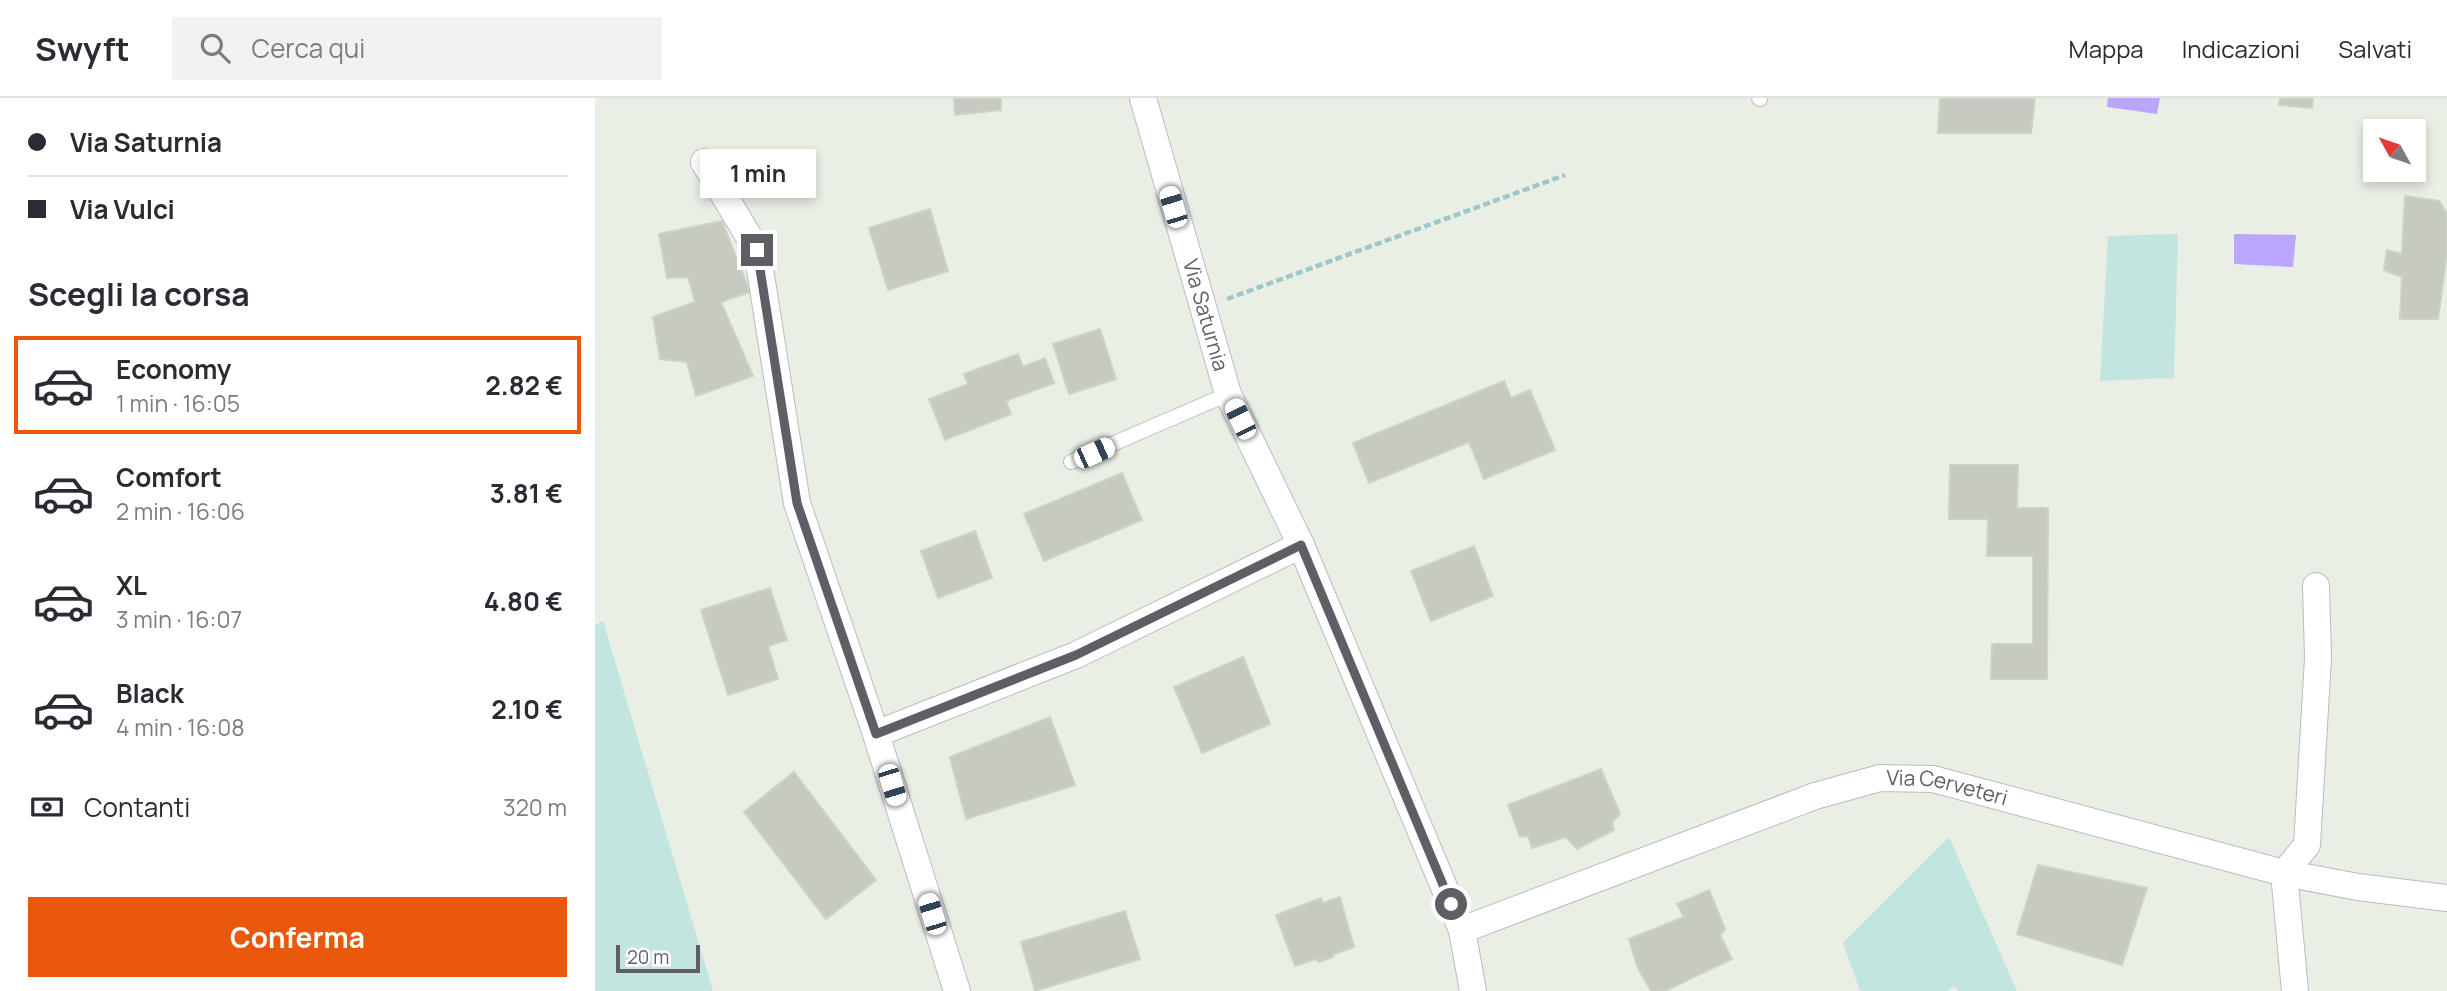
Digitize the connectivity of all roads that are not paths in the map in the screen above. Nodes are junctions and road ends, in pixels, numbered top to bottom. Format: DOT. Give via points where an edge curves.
graph roads {
  1 [pos="1143,98"];
  2 [pos="704,162"];
  3 [pos="1228,394"];
  4 [pos="1071,462"];
  5 [pos="1301,545"];
  6 [pos="2316,586"];
  7 [pos="876,734"];
  8 [pos="2284,873"];
  9 [pos="2447,898"];
  10 [pos="1462,930"];
  11 [pos="957,991"];
  12 [pos="1473,991"];
  13 [pos="2295,991"];
  1 -- 3 [label="street, Via Saturnia"];
  2 -- 7 [label="street" via="757,250 797,503"];
  3 -- 4 [label="lane"];
  3 -- 5 [label="street, Via Saturnia"];
  5 -- 7 [label="street" via="1076,655"];
  5 -- 10 [label="street, Via Saturnia"];
  6 -- 8 [label="street" via="2318,658 2307,845"];
  7 -- 11 [label="street"];
  8 -- 9 [label="street, Via Cerveteri"];
  8 -- 10 [label="street, Via Cerveteri" via="1933,779 1880,778 1815,796"];
  8 -- 13 [label="street"];
  10 -- 12 [label="street, Via Saturnia"];
}
